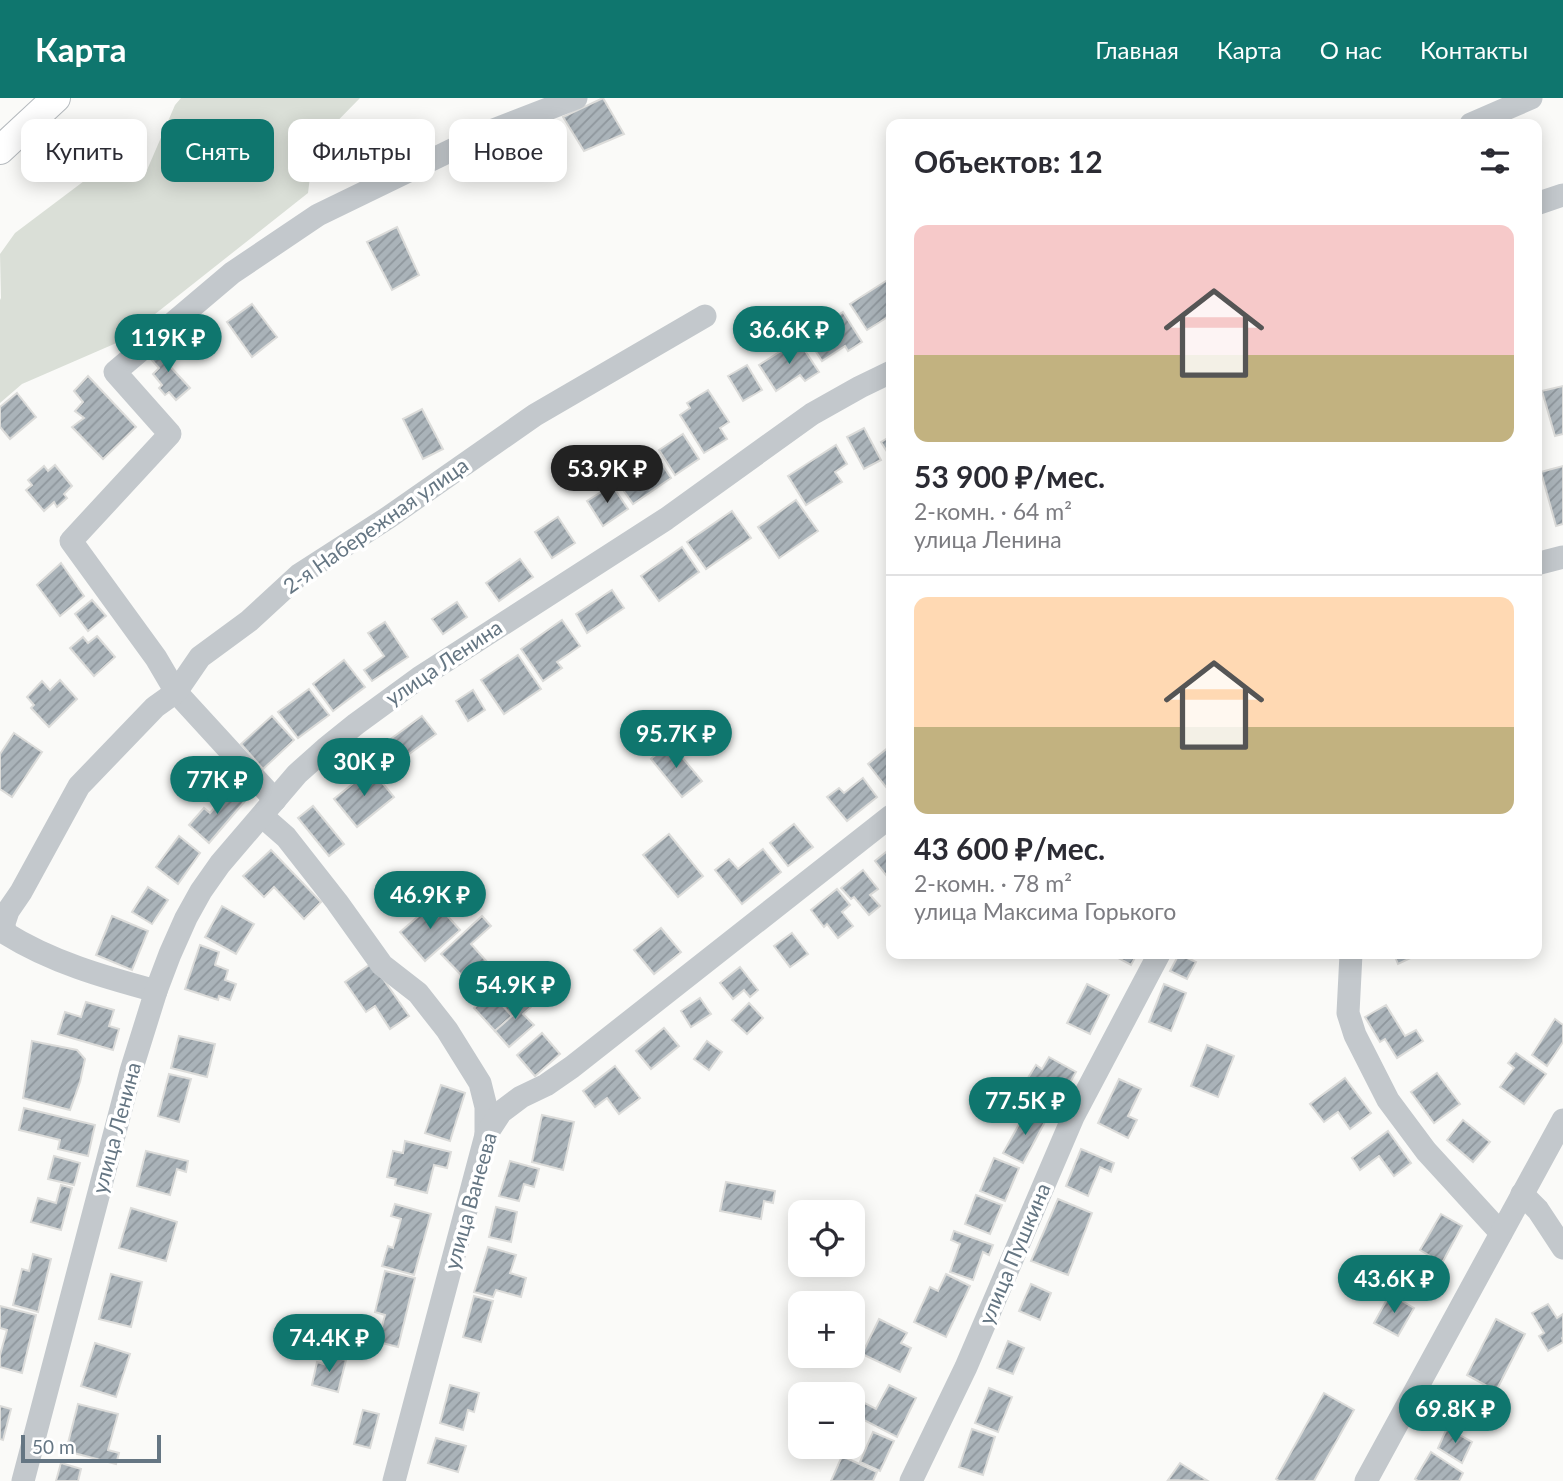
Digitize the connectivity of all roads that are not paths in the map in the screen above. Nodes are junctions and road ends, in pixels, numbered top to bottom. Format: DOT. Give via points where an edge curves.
graph roads {
  1 [pos="56,98"];
  2 [pos="576,98"];
  3 [pos="1531,98"];
  4 [pos="1483,119"];
  5 [pos="0,150"];
  6 [pos="1563,195"];
  7 [pos="1542,202"];
  8 [pos="705,316"];
  9 [pos="886,374"];
  10 [pos="1563,557"];
  11 [pos="1542,562"];
  12 [pos="176,692"];
  13 [pos="268,808"];
  14 [pos="886,820"];
  15 [pos="1156,959"];
  16 [pos="1352,959"];
  17 [pos="156,991"];
  18 [pos="480,1083"];
  19 [pos="521,1097"];
  20 [pos="1563,1120"];
  21 [pos="486,1135"];
  22 [pos="1522,1194"];
  23 [pos="1501,1233"];
  24 [pos="1563,1248"];
  25 [pos="23,1481"];
  26 [pos="394,1481"];
  27 [pos="911,1481"];
  28 [pos="1366,1481"];
  1 -- 5 [label="main road"];
  2 -- 12 [label="street" via="491,131 318,215 232,273 115,372 170,434 71,541"];
  3 -- 4 [label="street"];
  6 -- 7 [label="street"];
  8 -- 12 [label="street, 2-я Набережная улица" via="535,415 299,575 200,657"];
  9 -- 13 [label="street, улица Ленина" via="812,414 666,519 419,678 325,749"];
  10 -- 11 [label="street"];
  12 -- 13 [label="street"];
  12 -- 17 [label="street, 2-я Набережная улица" via="155,707 79,786 4,923 5,933 58,961"];
  13 -- 17 [label="street, улица Ленина" via="201,891"];
  13 -- 18 [label="street" via="382,965 418,992"];
  14 -- 19 [label="street, улица Ванеева" via="572,1067"];
  15 -- 27 [label="street, улица Пушкина" via="1073,1117 966,1367"];
  16 -- 23 [label="street" via="1348,1013 1388,1100 1426,1151"];
  17 -- 25 [label="street, улица Ленина"];
  18 -- 19 [label="street" via="503,1100"];
  18 -- 21 [label="street"];
  19 -- 21 [label="street, улица Ванеева" via="496,1118"];
  20 -- 22 [label="street"];
  21 -- 26 [label="street, улица Ванеева"];
  22 -- 23 [label="street"];
  22 -- 24 [label="street"];
  23 -- 28 [label="street"];
}
